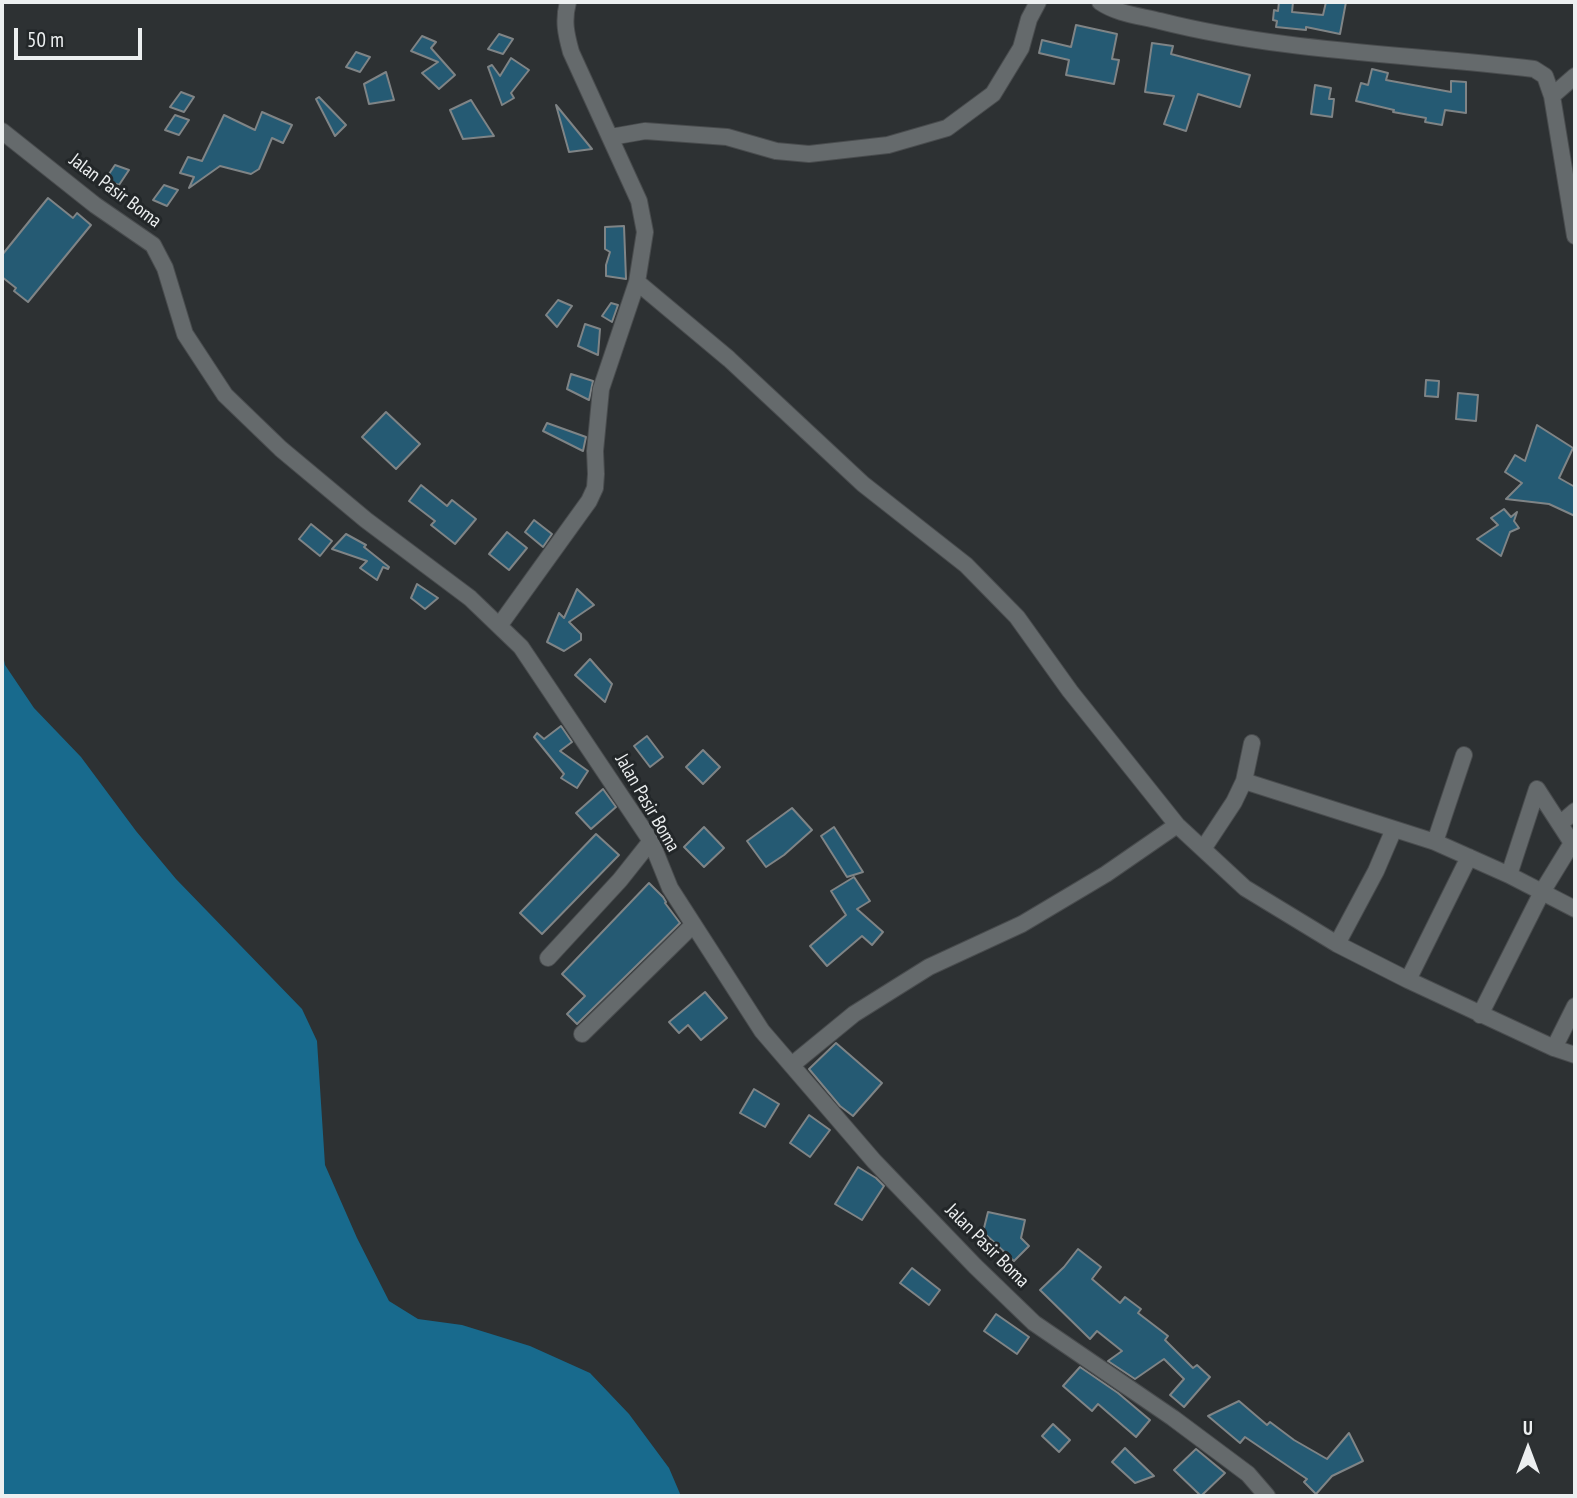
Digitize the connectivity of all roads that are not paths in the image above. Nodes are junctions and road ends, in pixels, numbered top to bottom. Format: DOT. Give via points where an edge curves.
graph roads {
  1 [pos="568,2"];
  2 [pos="1038,2"];
  3 [pos="1100,2"];
  4 [pos="1575,76"];
  5 [pos="1552,96"];
  6 [pos="2,131"];
  7 [pos="611,137"];
  8 [pos="1575,236"];
  9 [pos="637,282"];
  10 [pos="499,626"];
  11 [pos="1252,743"];
  12 [pos="1464,755"];
  13 [pos="1244,781"];
  14 [pos="1575,811"];
  15 [pos="1560,824"];
  16 [pos="1177,825"];
  17 [pos="1394,829"];
  18 [pos="651,841"];
  19 [pos="1435,842"];
  20 [pos="1203,849"];
  21 [pos="1469,858"];
  22 [pos="1509,875"];
  23 [pos="1542,892"];
  24 [pos="1575,909"];
  25 [pos="693,925"];
  26 [pos="1337,944"];
  27 [pos="548,958"];
  28 [pos="1408,981"];
  29 [pos="1575,1006"];
  30 [pos="1480,1015"];
  31 [pos="582,1034"];
  32 [pos="1554,1048"];
  33 [pos="1575,1055"];
  34 [pos="793,1064"];
  35 [pos="1267,1496"];
  1 -- 7 [label="street" via="565,31"];
  2 -- 7 [label="street" via="1021,48 993,94 947,128 888,145 809,154 776,151 727,137 645,131"];
  3 -- 5 [label="street" via="1185,28 1280,44 1534,69 1545,76"];
  4 -- 5 [label="street"];
  5 -- 8 [label="street"];
  6 -- 10 [label="street, Jalan Pasir Boma" via="153,245 165,268 185,334 225,395 281,449"];
  7 -- 9 [label="street" via="643,218"];
  9 -- 10 [label="street" via="601,389 595,488"];
  9 -- 16 [label="street" via="729,359 863,484 983,582 1017,617"];
  10 -- 18 [label="street, Jalan Pasir Boma" via="521,647"];
  11 -- 13 [label="street"];
  12 -- 19 [label="street"];
  13 -- 17 [label="street"];
  13 -- 20 [label="street"];
  14 -- 15 [label="street"];
  15 -- 22 [label="street" via="1537,789"];
  15 -- 23 [label="street" via="1572,843"];
  16 -- 20 [label="street"];
  16 -- 34 [label="street" via="1022,924 918,974 854,1014"];
  17 -- 19 [label="street"];
  17 -- 26 [label="street"];
  18 -- 25 [label="street, Jalan Pasir Boma" via="670,888"];
  18 -- 27 [label="street"];
  19 -- 21 [label="street"];
  20 -- 26 [label="street" via="1245,888"];
  21 -- 22 [label="street"];
  21 -- 28 [label="street"];
  22 -- 23 [label="street"];
  23 -- 24 [label="street"];
  23 -- 30 [label="street"];
  25 -- 31 [label="street"];
  25 -- 34 [label="street, Jalan Pasir Boma" via="762,1031"];
  26 -- 28 [label="street"];
  28 -- 30 [label="street"];
  29 -- 32 [label="street"];
  30 -- 32 [label="street"];
  32 -- 33 [label="street"];
  34 -- 35 [label="street, Jalan Pasir Boma" via="874,1161 1034,1322 1248,1474"];
}
